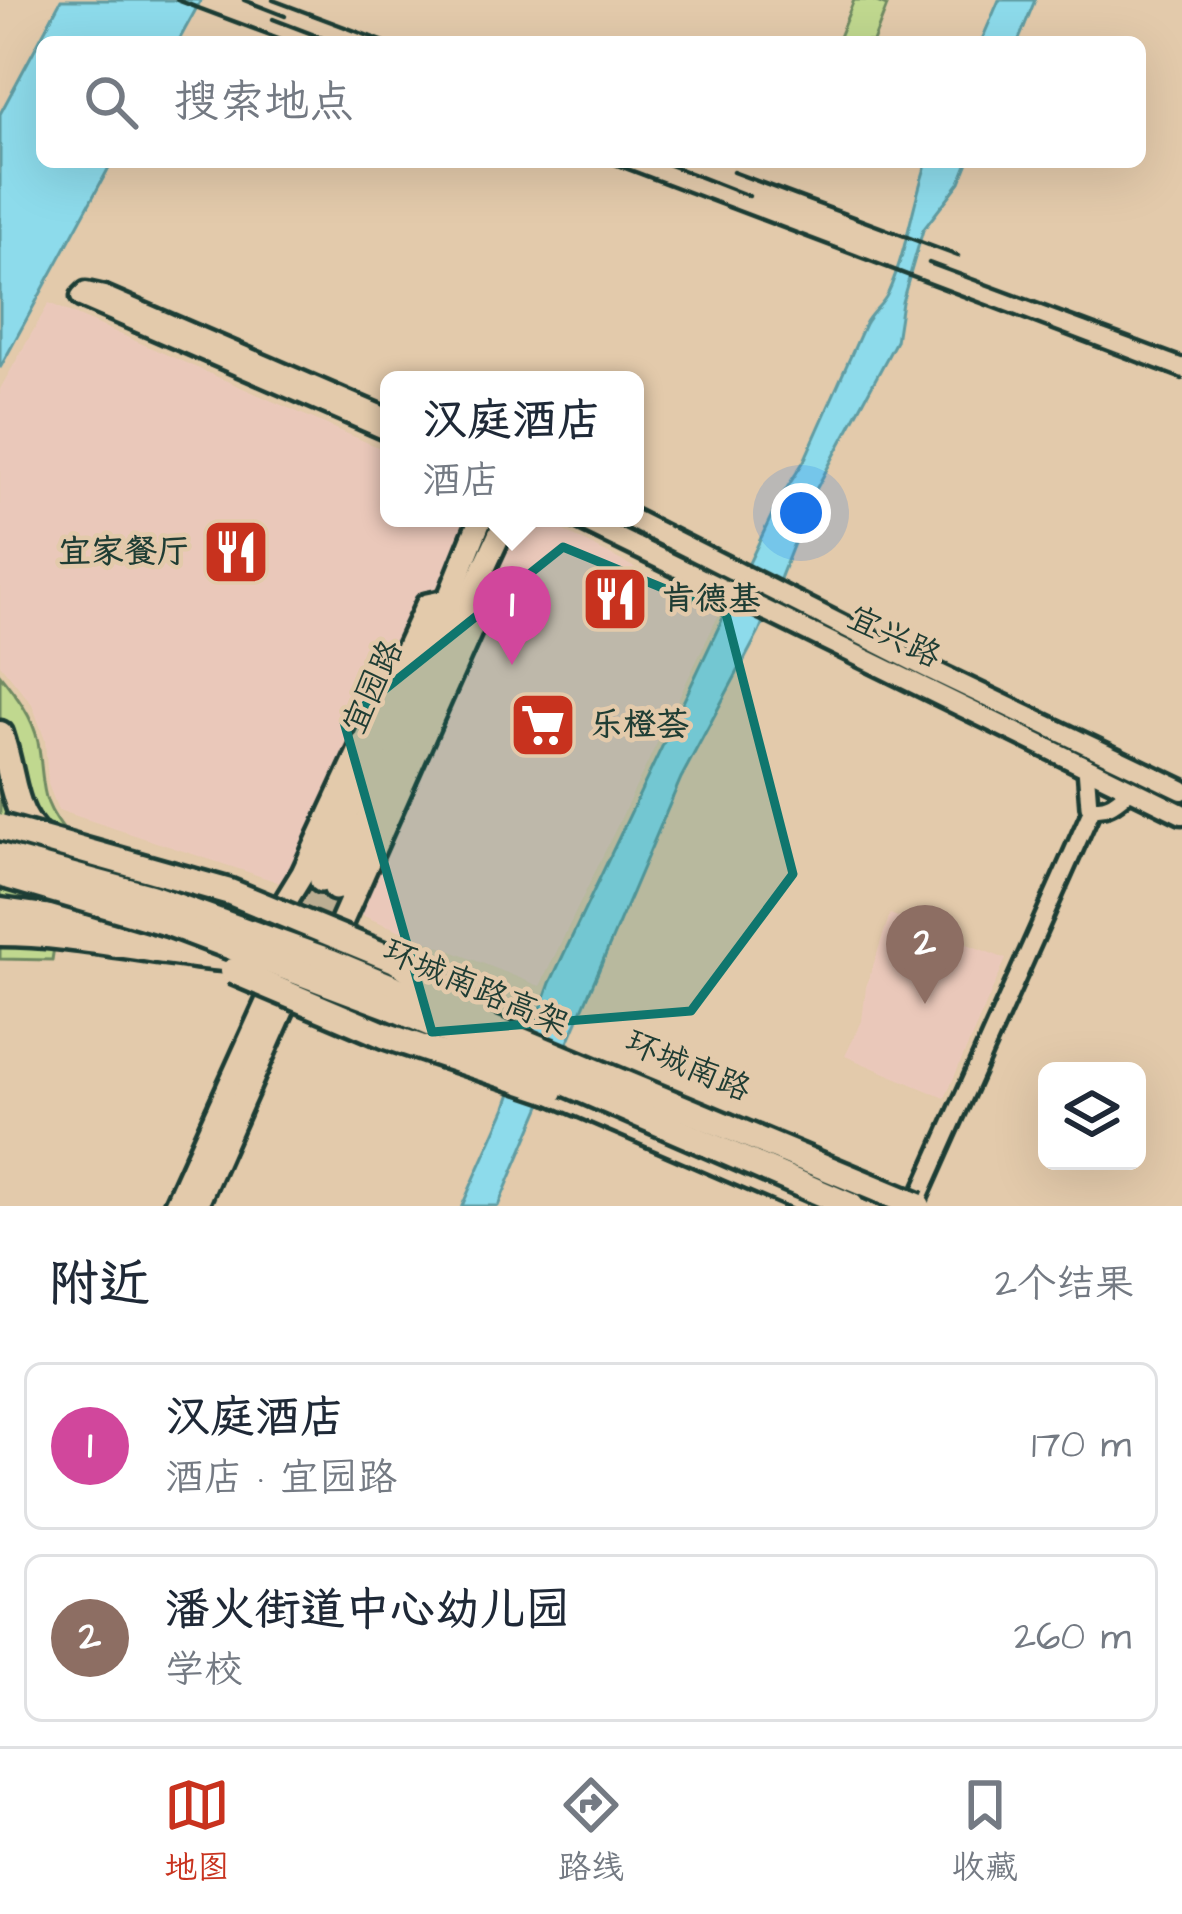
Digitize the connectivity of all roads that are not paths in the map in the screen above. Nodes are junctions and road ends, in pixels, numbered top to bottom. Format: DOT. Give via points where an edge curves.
graph roads {
  1 [pos="380,415"];
  2 [pos="380,427"];
  3 [pos="644,525"];
  4 [pos="478,527"];
  5 [pos="502,527"];
  6 [pos="596,527"];
  7 [pos="458,599"];
  8 [pos="788,609"];
  9 [pos="0,734"];
  10 [pos="1086,766"];
  11 [pos="1131,789"];
  12 [pos="1182,790"];
  13 [pos="1093,807"];
  14 [pos="1182,814"];
  15 [pos="0,826"];
  16 [pos="0,856"];
  17 [pos="0,878"];
  18 [pos="328,885"];
  19 [pos="0,911"];
  20 [pos="271,925"];
  21 [pos="0,937"];
  22 [pos="329,951"];
  23 [pos="259,960"];
  24 [pos="531,1048"];
  25 [pos="703,1142"];
  26 [pos="924,1204"];
  27 [pos="175,1206"];
  28 [pos="196,1206"];
  29 [pos="819,1206"];
  30 [pos="851,1206"];
  1 -- 2 [label="street" via="104,296 81,297"];
  3 -- 8 [label="street, 宜兴路" via="728,567"];
  4 -- 7 [label="main road, 宜园路"];
  5 -- 7 [label="main road, 宜园路"];
  6 -- 8 [label="street, 宜兴路" via="731,592"];
  7 -- 18 [label="main road, 宜园路"];
  7 -- 20 [label="main road" via="427,605"];
  7 -- 22 [label="main road, 宜园路" via="476,618"];
  8 -- 10 [label="street, 宜兴路"];
  8 -- 12 [label="street, 宜兴路"];
  9 -- 20 [label="main road" via="27,828 81,871"];
  10 -- 11 [label="street, 宜兴路"];
  10 -- 13 [label="street"];
  11 -- 13 [label="street"];
  11 -- 14 [label="street, 宜兴路"];
  13 -- 26 [label="street"];
  15 -- 24 [label="main road, bridge" via="230,892 395,960"];
  16 -- 24 [label="main road, 环城南路高架, bridge" via="332,962"];
  17 -- 20 [label="main road, 环城南路"];
  17 -- 25 [label="main road, 环城南路高架, bridge" via="171,924 389,1006"];
  19 -- 23 [label="main road"];
  20 -- 22 [label="main road, 环城南路"];
  21 -- 23 [label="main road"];
  21 -- 25 [label="main road, bridge" via="233,971 384,1035"];
  22 -- 26 [label="main road, 环城南路"];
  23 -- 29 [label="main road"];
  24 -- 26 [label="main road, 环城南路高架, bridge"];
  25 -- 30 [label="main road, 环城南路高架, bridge"];
  27 -- 28 [label="main road" via="285,984"];
}
